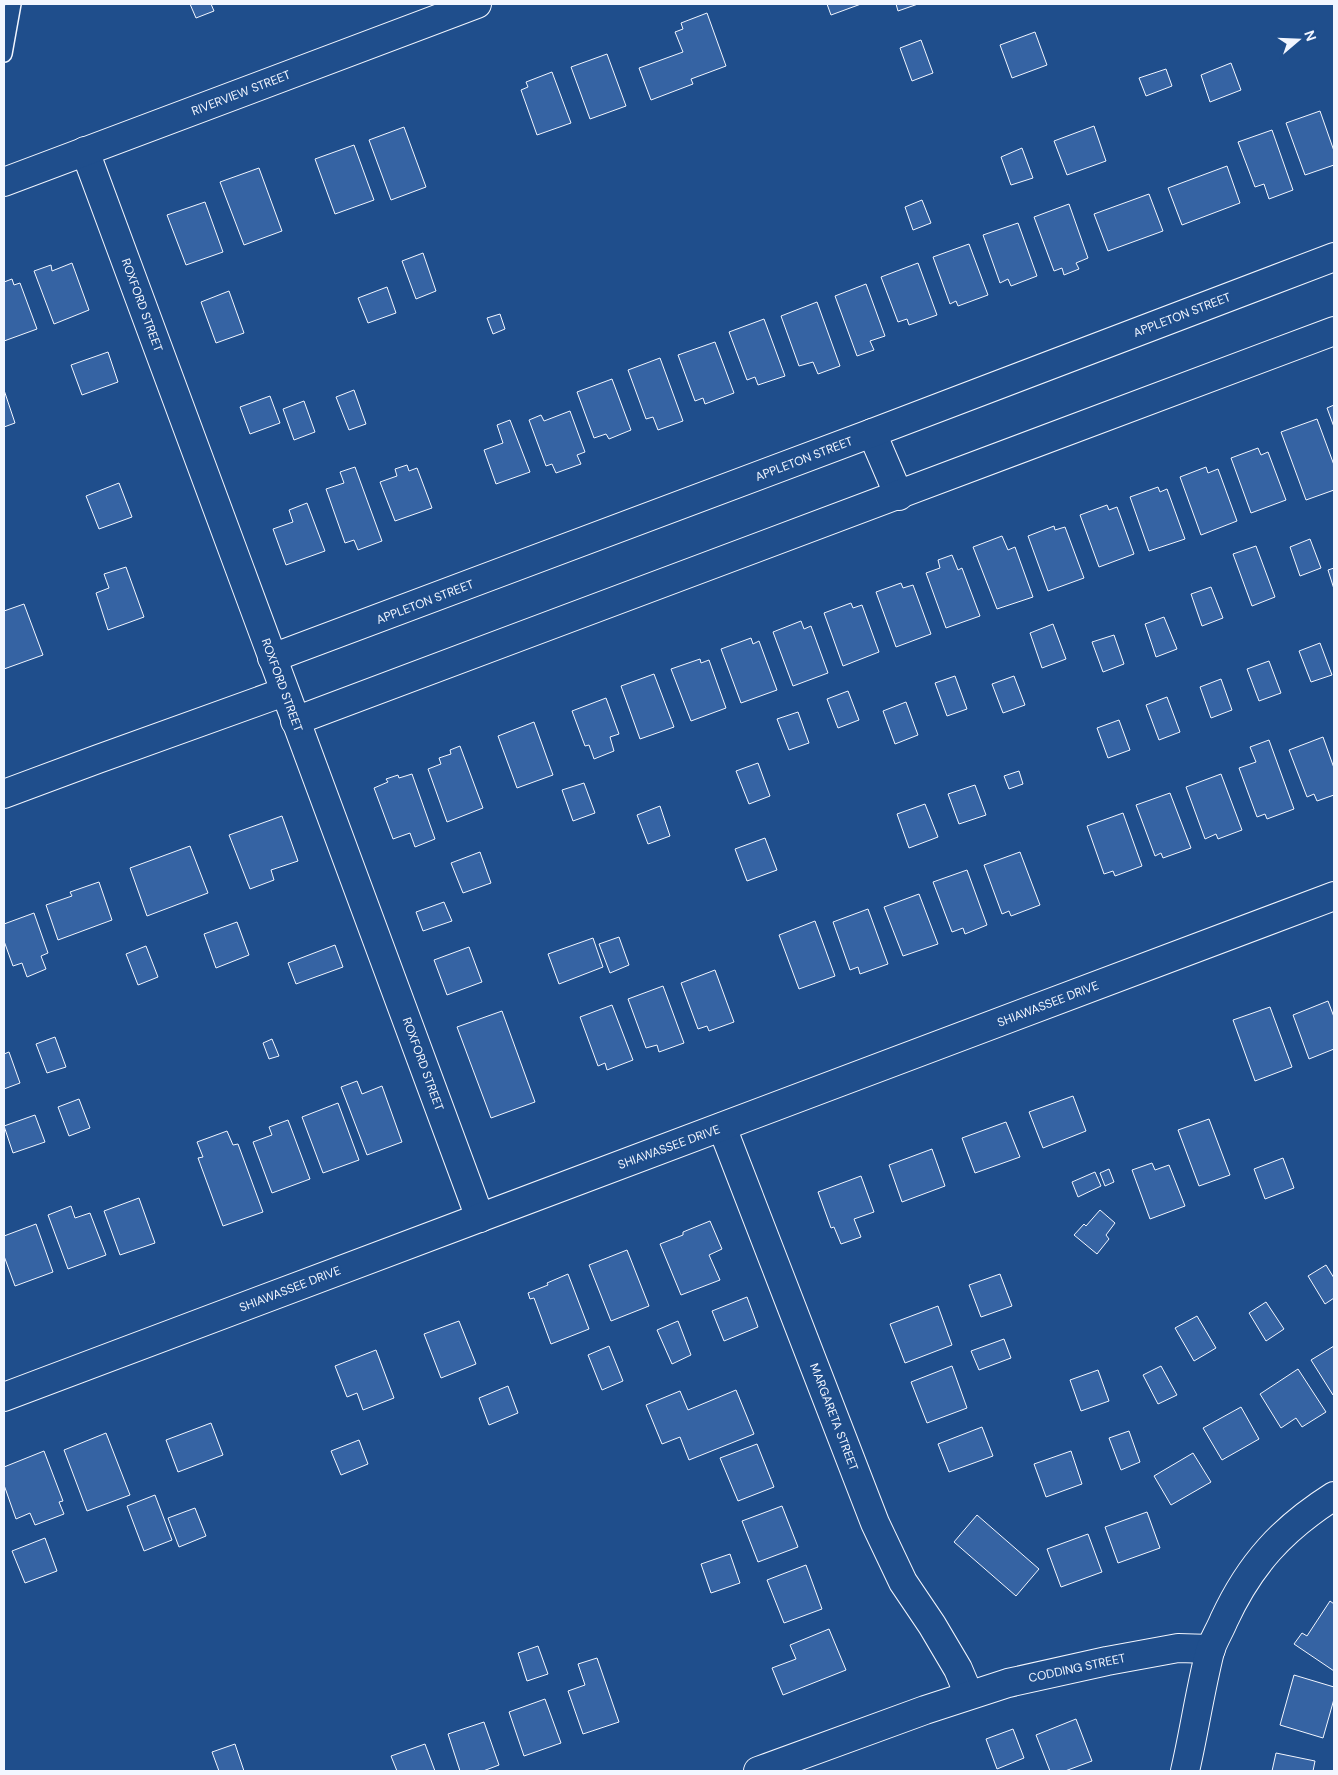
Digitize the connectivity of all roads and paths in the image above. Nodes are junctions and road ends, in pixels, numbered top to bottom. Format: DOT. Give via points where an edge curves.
graph roads {
  1 [pos="13,4"];
  2 [pos="477,4"];
  3 [pos="4,54"];
  4 [pos="85,151"];
  5 [pos="6,175"];
  6 [pos="1334,257"];
  7 [pos="1334,331"];
  8 [pos="872,433"];
  9 [pos="899,496"];
  10 [pos="272,658"];
  11 [pos="284,692"];
  12 [pos="296,721"];
  13 [pos="4,794"];
  14 [pos="1334,896"];
  15 [pos="722,1127"];
  16 [pos="480,1218"];
  17 [pos="4,1397"];
  18 [pos="1334,1496"];
  19 [pos="1211,1649"];
  20 [pos="969,1695"];
  21 [pos="758,1771"];
  22 [pos="1185,1771"];
  1 -- 3 [label="lane"];
  2 -- 4 [label="street, RIVERVIEW STREET"];
  4 -- 5 [label="street, RIVERVIEW STREET"];
  4 -- 10 [label="street, ROXFORD STREET"];
  6 -- 8 [label="street, APPLETON STREET"];
  7 -- 9 [label="street"];
  8 -- 9 [label="street"];
  8 -- 10 [label="street, APPLETON STREET"];
  9 -- 12 [label="street"];
  10 -- 11 [label="street, ROXFORD STREET"];
  11 -- 12 [label="street, ROXFORD STREET"];
  11 -- 13 [label="street"];
  12 -- 16 [label="street, ROXFORD STREET"];
  14 -- 15 [label="street, SHIAWASSEE DRIVE"];
  15 -- 16 [label="street, SHIAWASSEE DRIVE"];
  15 -- 20 [label="street, MARGARETA STREET" via="879,1531 903,1582 953,1660"];
  16 -- 17 [label="street, SHIAWASSEE DRIVE"];
  18 -- 19 [label="street" via="1281,1535 1250,1572 1234,1598"];
  19 -- 20 [label="street, CODDING STREET" via="1178,1648 1106,1661"];
  19 -- 22 [label="street"];
  20 -- 21 [label="street, CODDING STREET"];
}
